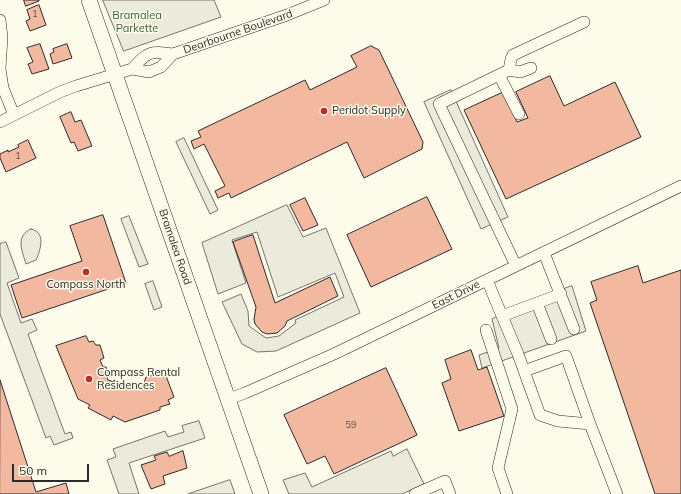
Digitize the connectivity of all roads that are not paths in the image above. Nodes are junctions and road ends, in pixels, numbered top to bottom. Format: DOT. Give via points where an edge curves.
graph roads {
  1 [pos="89,0"];
  2 [pos="324,0"];
  3 [pos="0,20"];
  4 [pos="584,22"];
  5 [pos="174,54"];
  6 [pos="531,68"];
  7 [pos="132,69"];
  8 [pos="504,73"];
  9 [pos="115,74"];
  10 [pos="519,114"];
  11 [pos="14,115"];
  12 [pos="0,122"];
  13 [pos="681,186"];
  14 [pos="544,253"];
  15 [pos="516,266"];
  16 [pos="487,280"];
  17 [pos="561,294"];
  18 [pos="538,303"];
  19 [pos="502,316"];
  20 [pos="574,329"];
  21 [pos="486,330"];
  22 [pos="551,339"];
  23 [pos="524,371"];
  24 [pos="229,399"];
  25 [pos="590,424"];
  26 [pos="261,494"];
  27 [pos="416,494"];
  28 [pos="450,494"];
  29 [pos="507,494"];
  30 [pos="617,494"];
  1 -- 9 [label="main road, Bramalea Road"];
  2 -- 5 [label="street, Dearbourne Boulevard"];
  3 -- 11 [label="street" via="0,68 3,88"];
  4 -- 8 [label="street" via="513,55"];
  5 -- 7 [label="street, Dearbourne Boulevard" via="156,52 143,56"];
  5 -- 7 [label="street, Dearbourne Boulevard" via="162,67 149,72"];
  6 -- 8 [label="street"];
  7 -- 9 [label="street, Dearbourne Boulevard"];
  8 -- 10 [label="street"];
  8 -- 15 [label="street" via="439,104"];
  9 -- 11 [label="street, Dearbourne Boulevard" via="60,92"];
  9 -- 24 [label="main road, Bramalea Road"];
  11 -- 12 [label="street, Dearbourne Boulevard"];
  13 -- 14 [label="street, East Drive"];
  14 -- 15 [label="street, East Drive"];
  14 -- 17 [label="street"];
  15 -- 16 [label="street, East Drive"];
  16 -- 19 [label="street"];
  16 -- 24 [label="street, East Drive" via="334,354"];
  17 -- 18 [label="street"];
  17 -- 20 [label="street"];
  18 -- 19 [label="street"];
  18 -- 22 [label="street"];
  19 -- 23 [label="street"];
  21 -- 29 [label="street" via="512,409 498,468"];
  23 -- 25 [label="street" via="540,414 558,421"];
  23 -- 25 [label="street" via="566,356"];
  24 -- 26 [label="main road, Bramalea Road"];
  25 -- 30 [label="street"];
  27 -- 28 [label="street" via="445,481"];
}
